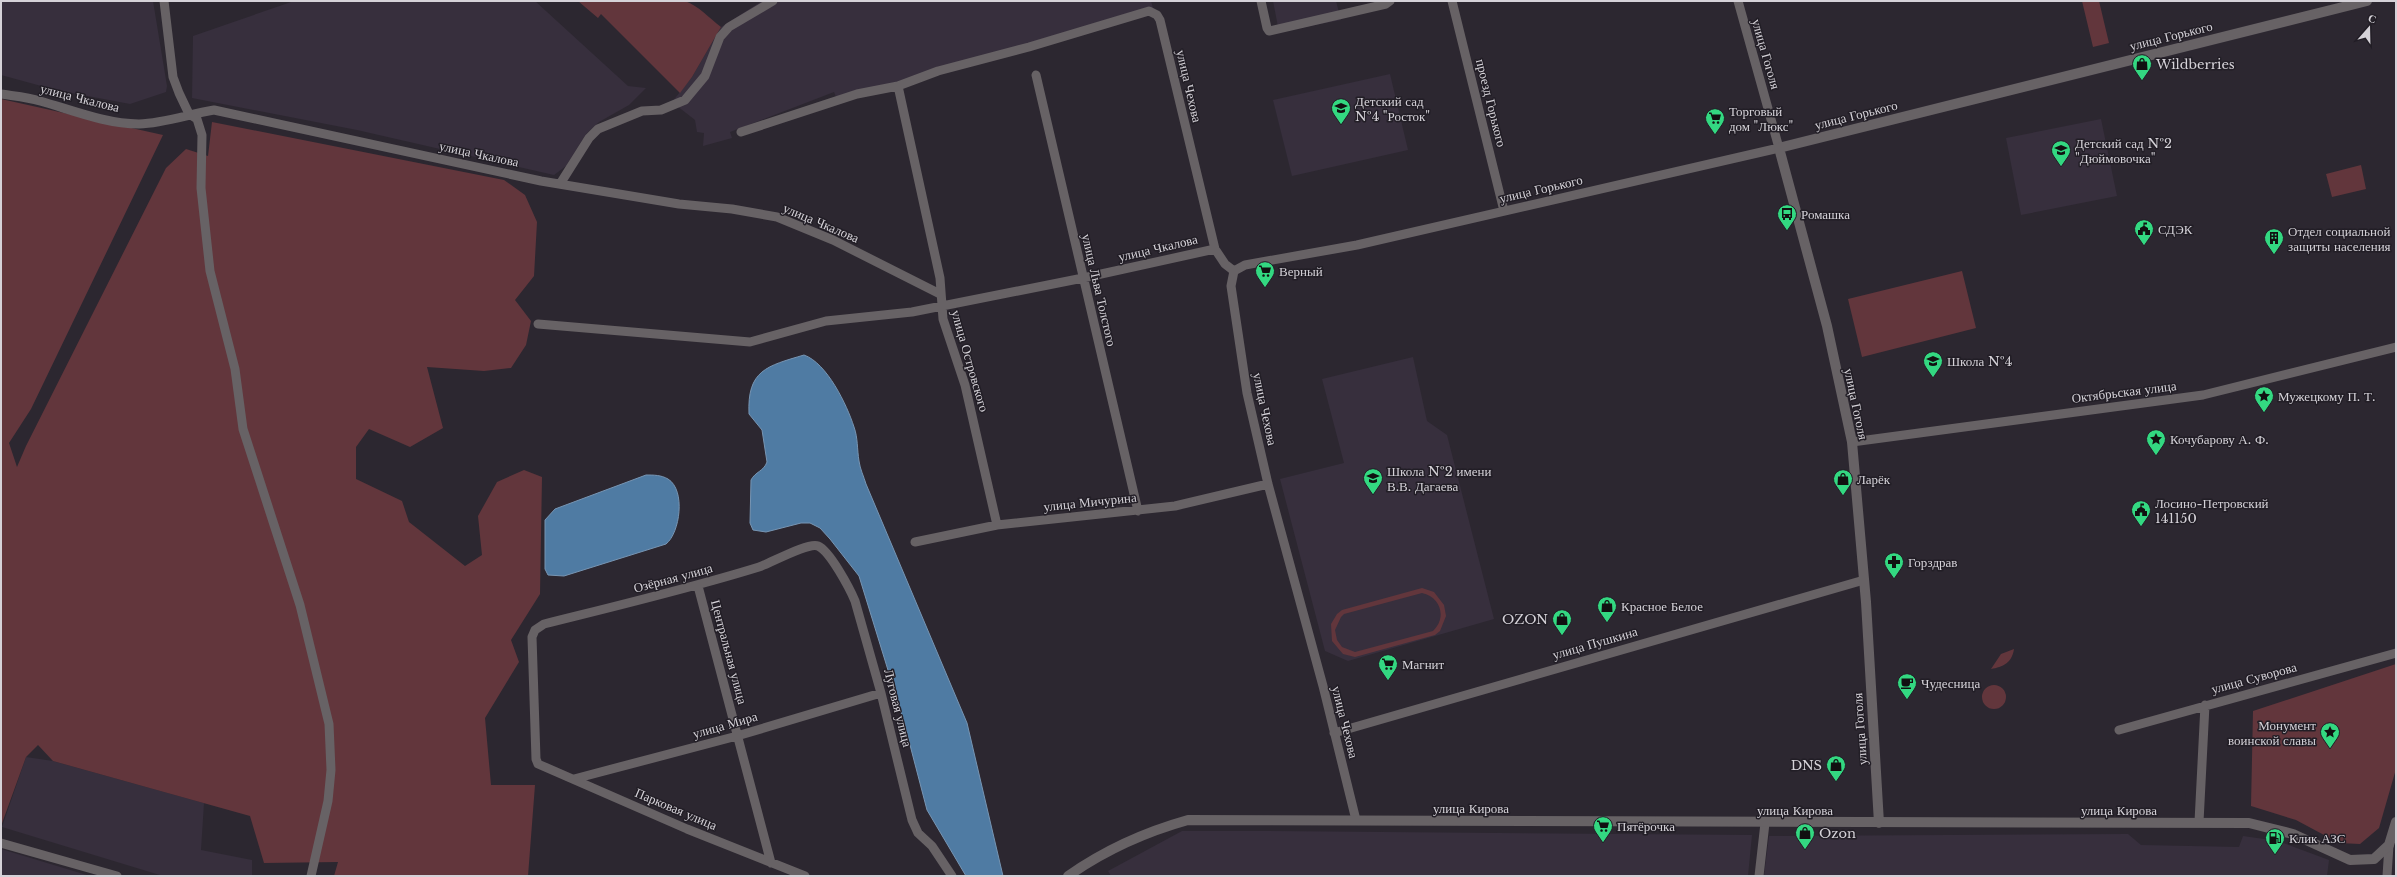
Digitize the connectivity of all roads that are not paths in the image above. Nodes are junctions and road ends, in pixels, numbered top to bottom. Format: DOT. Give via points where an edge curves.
graph roads {
  1 [pos="164,1"];
  2 [pos="773,1"];
  3 [pos="1261,1"];
  4 [pos="1390,1"];
  5 [pos="1452,1"];
  6 [pos="1738,1"];
  7 [pos="2367,1"];
  8 [pos="1036,75"];
  9 [pos="898,86"];
  10 [pos="1,94"];
  11 [pos="189,114"];
  12 [pos="740,132"];
  13 [pos="1779,148"];
  14 [pos="560,184"];
  15 [pos="1504,211"];
  16 [pos="1215,249"];
  17 [pos="1234,271"];
  18 [pos="1083,278"];
  19 [pos="940,294"];
  20 [pos="941,305"];
  21 [pos="538,324"];
  22 [pos="2396,347"];
  23 [pos="1852,442"];
  24 [pos="1268,484"];
  25 [pos="1138,511"];
  26 [pos="997,525"];
  27 [pos="915,542"];
  28 [pos="817,545"];
  29 [pos="1864,580"];
  30 [pos="698,586"];
  31 [pos="2396,654"];
  32 [pos="881,693"];
  33 [pos="2204,705"];
  34 [pos="2119,730"];
  35 [pos="1334,733"];
  36 [pos="737,736"];
  37 [pos="538,764"];
  38 [pos="574,779"];
  39 [pos="1356,820"];
  40 [pos="2199,822"];
  41 [pos="2396,822"];
  42 [pos="1765,823"];
  43 [pos="1879,823"];
  44 [pos="1,843"];
  45 [pos="2389,845"];
  46 [pos="771,863"];
  47 [pos="117,876"];
  48 [pos="311,876"];
  49 [pos="805,876"];
  50 [pos="952,876"];
  51 [pos="1068,876"];
  52 [pos="1759,876"];
  53 [pos="2387,876"];
  1 -- 11 [label="street" via="173,77"];
  2 -- 14 [label="street" via="729,28 720,37 705,76 685,100 661,110 642,111 598,129 589,138"];
  3 -- 4 [label="street" via="1269,31 1334,17"];
  5 -- 15 [label="street, проезд Горького"];
  6 -- 13 [label="street, улица Гоголя"];
  7 -- 13 [label="street, улица Горького"];
  8 -- 18 [label="street, улица Льва Толстого"];
  9 -- 12 [label="street" via="857,94"];
  9 -- 16 [label="street, улица Чехова" via="1149,11 1160,20"];
  9 -- 19 [label="street, улица Островского" via="940,278"];
  10 -- 11 [label="street, улица Чкалова" via="38,100 99,118 137,124 166,122"];
  11 -- 14 [label="street, улица Чкалова" via="214,110"];
  11 -- 48 [label="street" via="197,120 202,135 202,188 210,271 235,369 242,429 300,605 329,724 331,770 328,801"];
  13 -- 15 [label="street, улица Горького"];
  13 -- 23 [label="street, улица Гоголя" via="1827,326"];
  14 -- 19 [label="street, улица Чкалова" via="777,217 833,240"];
  15 -- 17 [label="street, улица Горького" via="1357,245 1245,265"];
  16 -- 17 [label="street, улица Чехова" via="1225,264"];
  16 -- 18 [label="street, улица Чкалова"];
  17 -- 24 [label="street, улица Чехова" via="1231,286 1247,393"];
  18 -- 20 [label="street, улица Чкалова"];
  18 -- 25 [label="street, улица Льва Толстого"];
  19 -- 20 [label="street, улица Островского"];
  20 -- 21 [label="street, улица Чкалова" via="912,312 826,321 750,342"];
  20 -- 26 [label="street, улица Островского" via="946,332 966,385"];
  22 -- 23 [label="street, Октябрьская улица" via="2203,395"];
  23 -- 29 [label="street, улица Гоголя"];
  24 -- 25 [label="street, улица Мичурина" via="1175,506"];
  24 -- 35 [label="street, улица Чехова"];
  25 -- 26 [label="street, улица Мичурина"];
  26 -- 27 [label="street, улица Мичурина"];
  28 -- 30 [label="street, Озёрная улица"];
  28 -- 32 [label="street, Луговая улица" via="826,552 850,590"];
  29 -- 35 [label="street, улица Пушкина"];
  29 -- 43 [label="street, улица Гоголя"];
  30 -- 36 [label="street, Центральная улица"];
  30 -- 37 [label="street, Озёрная улица" via="544,624 535,630 532,637"];
  31 -- 33 [label="street, улица Суворова"];
  32 -- 36 [label="street, улица Мира"];
  32 -- 50 [label="street, Луговая улица" via="912,820 918,833 932,846"];
  33 -- 34 [label="street, улица Суворова"];
  33 -- 40 [label="street"];
  35 -- 39 [label="street, улица Чехова"];
  36 -- 38 [label="street, улица Мира"];
  36 -- 46 [label="street, Центральная улица"];
  37 -- 38 [label="street, Парковая улица"];
  38 -- 46 [label="street, Парковая улица"];
  39 -- 42 [label="street, улица Кирова"];
  39 -- 51 [label="street, улица Кирова" via="1188,820 1149,831 1089,861"];
  40 -- 43 [label="street, улица Кирова"];
  40 -- 45 [label="street, улица Кирова" via="2256,825 2293,834 2350,860 2374,859"];
  41 -- 45 [label="street"];
  42 -- 43 [label="street, улица Кирова"];
  42 -- 52 [label="street"];
  44 -- 47 [label="street"];
  45 -- 53 [label="street"];
  46 -- 49 [label="street, Парковая улица"];
}
